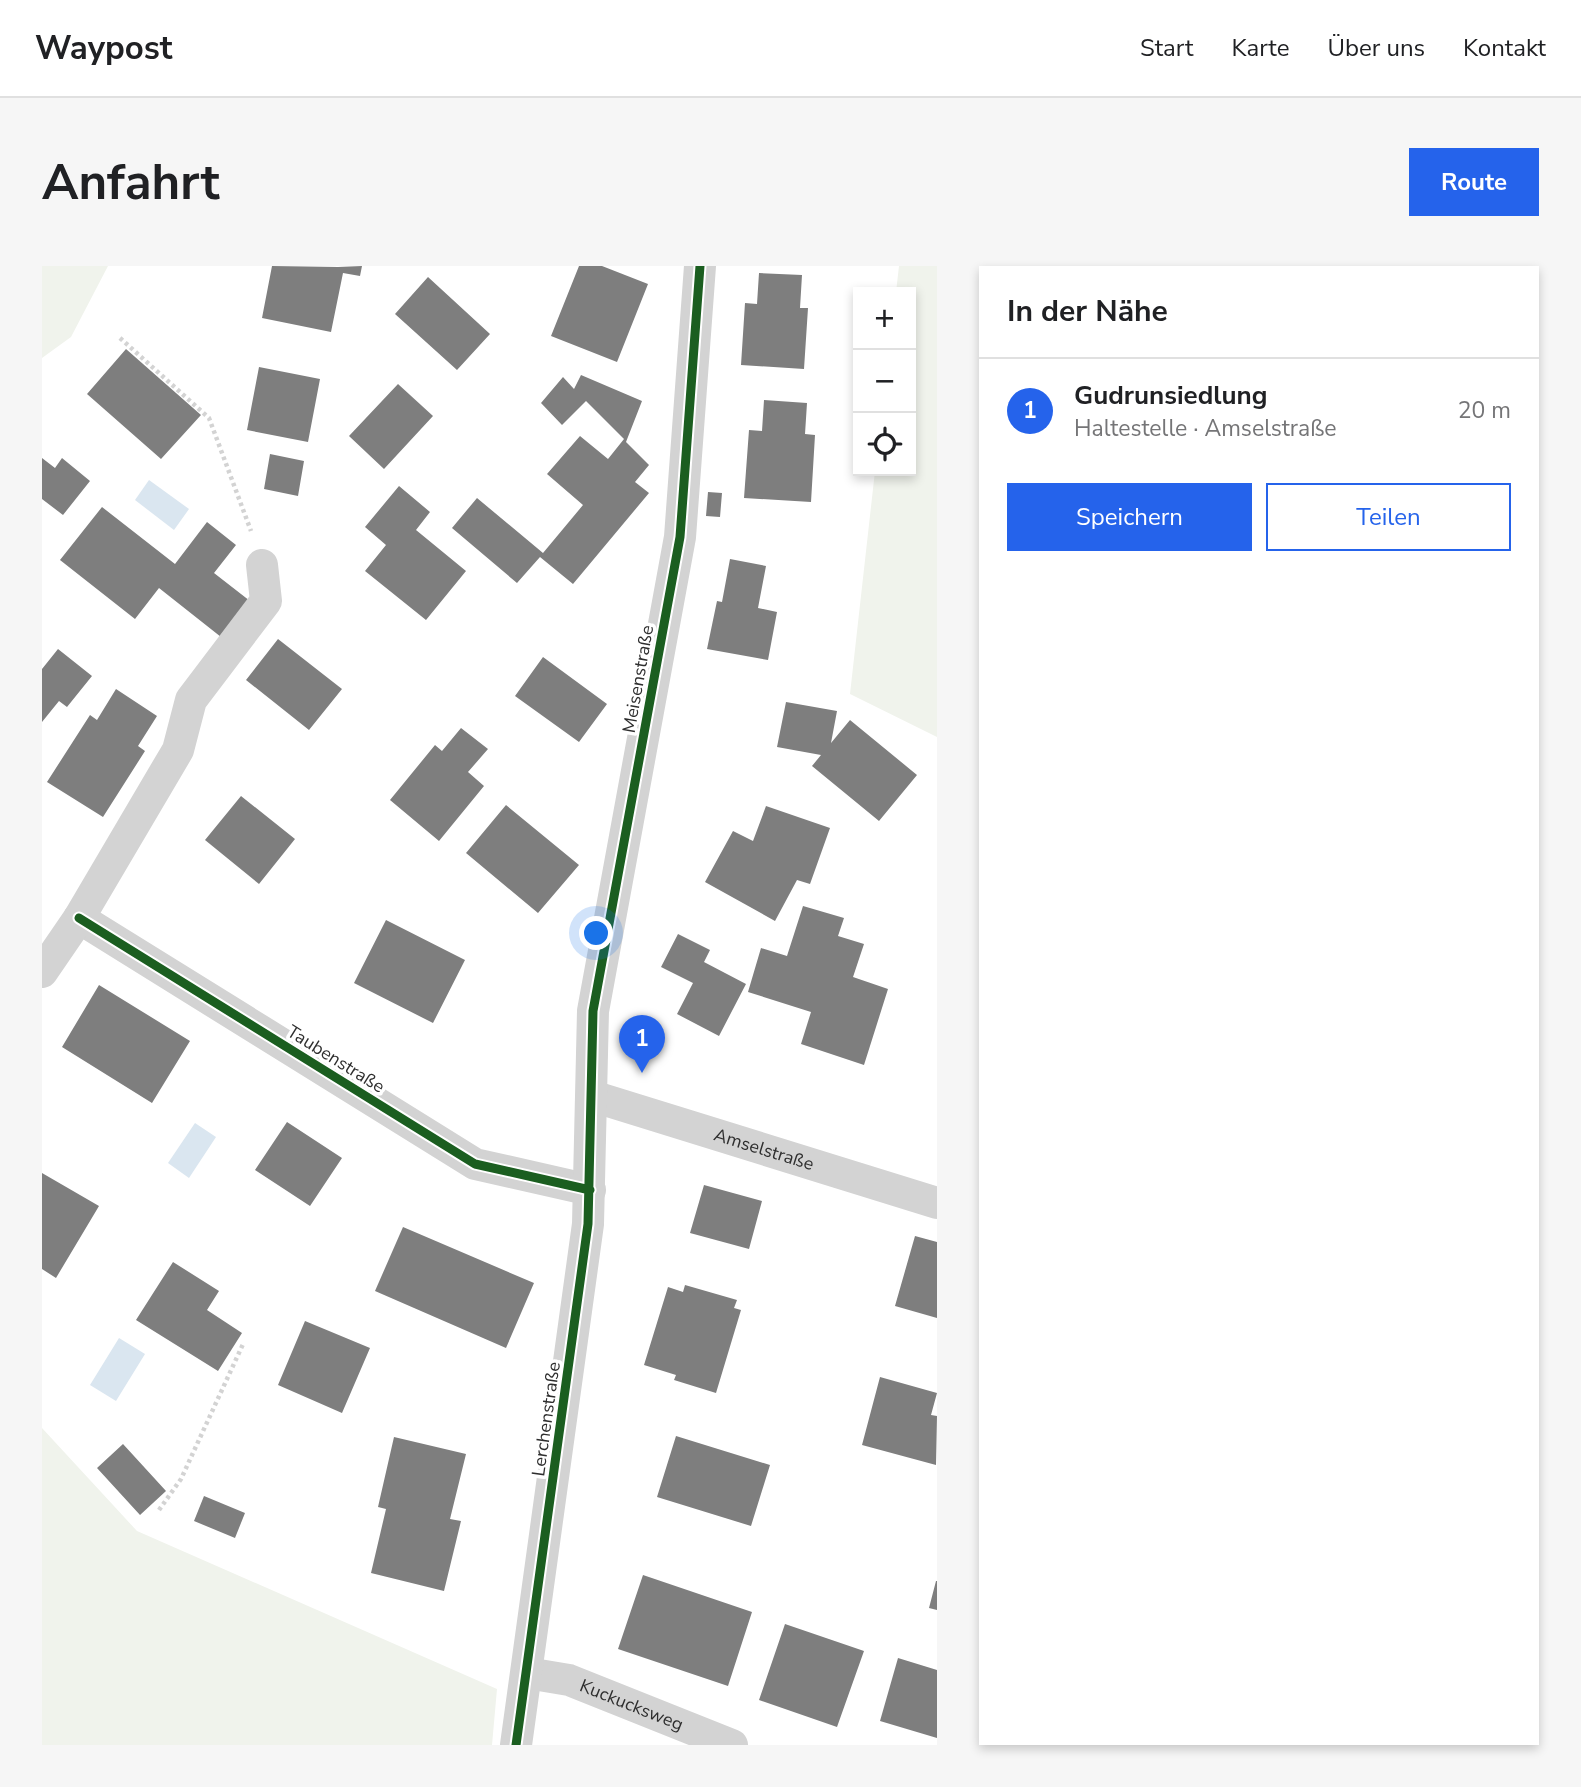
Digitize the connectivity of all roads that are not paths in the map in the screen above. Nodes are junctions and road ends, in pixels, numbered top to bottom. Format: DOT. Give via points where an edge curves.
graph roads {
  1 [pos="700,266"];
  2 [pos="262,565"];
  3 [pos="79,918"];
  4 [pos="42,972"];
  5 [pos="592,1096"];
  6 [pos="590,1190"];
  7 [pos="937,1203"];
  8 [pos="527,1673"];
  9 [pos="516,1745"];
  10 [pos="732,1745"];
  1 -- 5 [label="street, Meisenstraße" via="680,537 593,1011"];
  2 -- 3 [label="street" via="266,601 191,700 178,750"];
  3 -- 4 [label="street"];
  3 -- 6 [label="street, Taubenstraße" via="475,1164"];
  5 -- 6 [label="street, Lerchenstraße"];
  5 -- 7 [label="street, Amselstraße"];
  6 -- 8 [label="street, Lerchenstraße"];
  8 -- 9 [label="street, Lerchenstraße"];
  8 -- 10 [label="street, Kuckucksweg" via="569,1680"];
}
